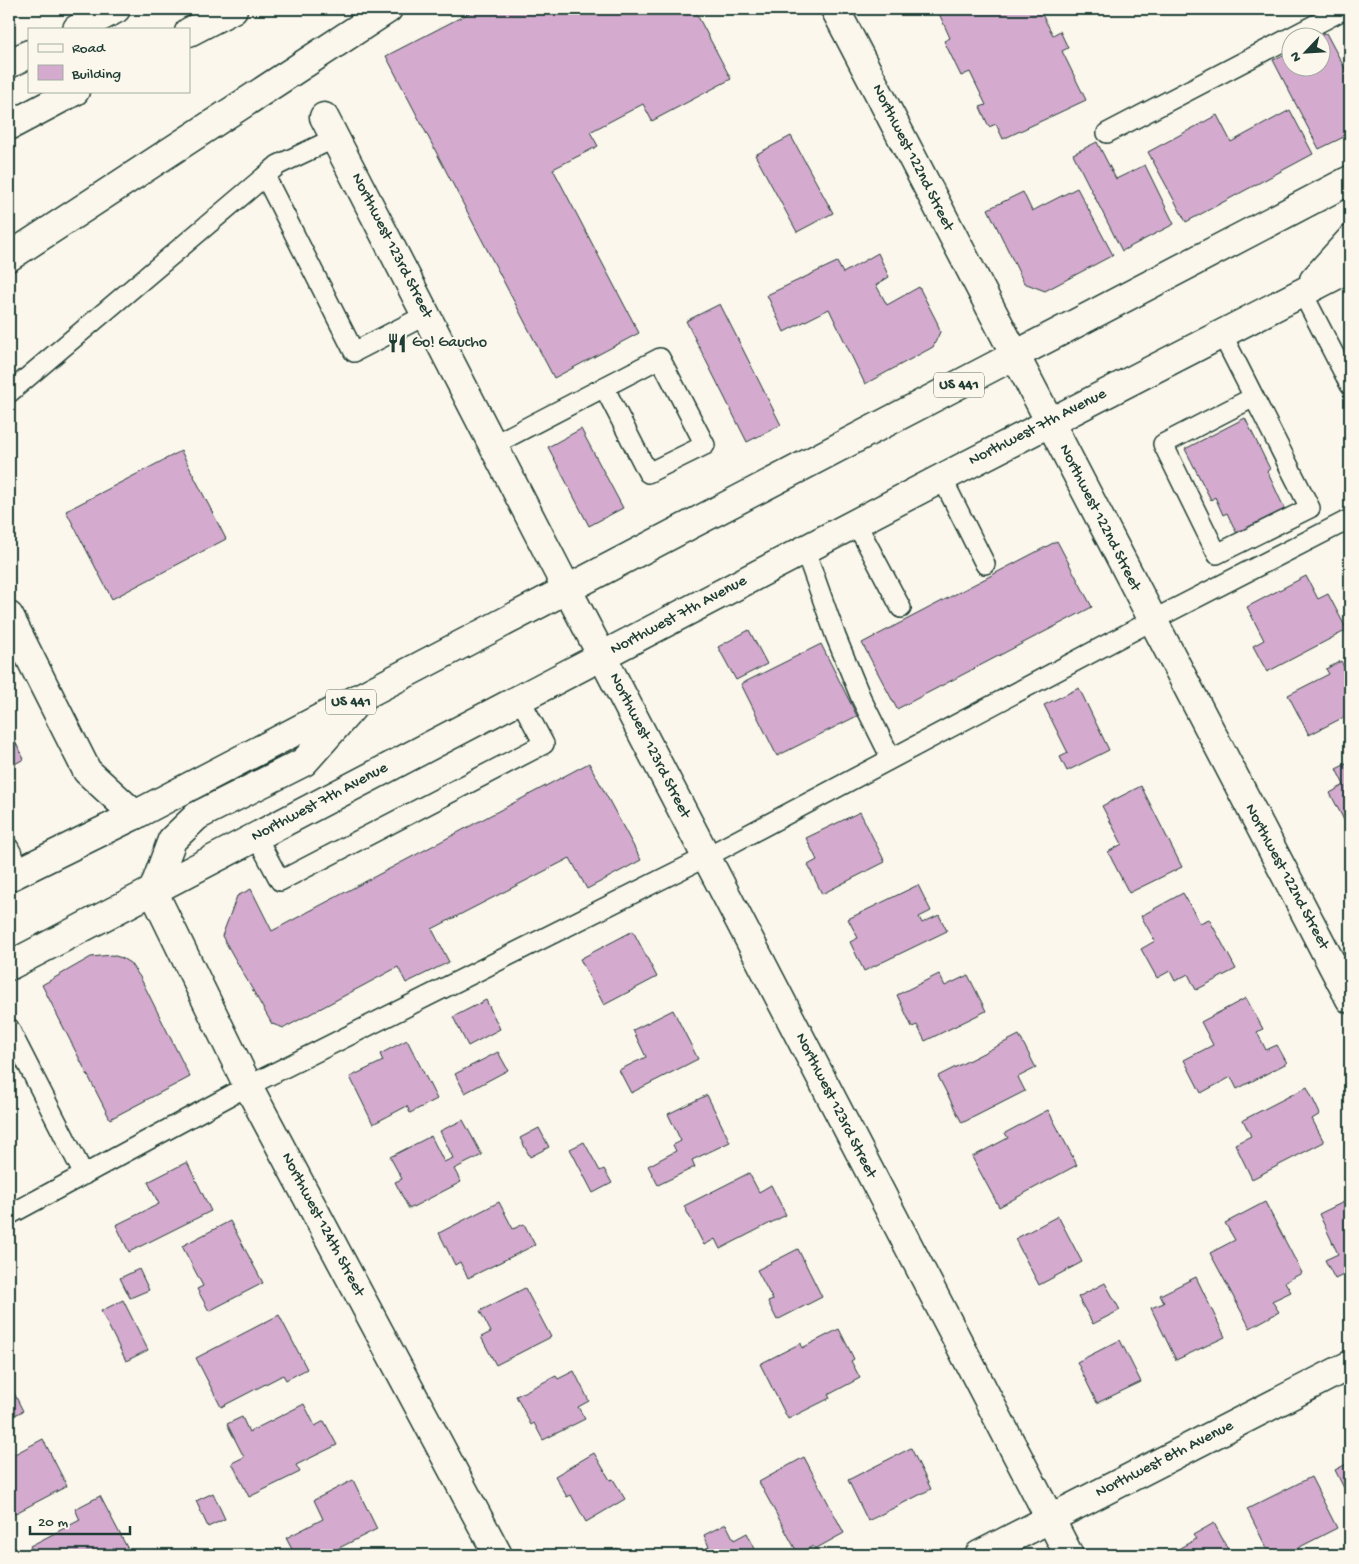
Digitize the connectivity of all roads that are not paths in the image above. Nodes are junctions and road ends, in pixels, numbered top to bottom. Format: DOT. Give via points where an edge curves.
graph roads {
  1 [pos="116,9"];
  2 [pos="233,9"];
  3 [pos="388,9"];
  4 [pos="835,9"];
  5 [pos="1345,9"];
  6 [pos="79,28"];
  7 [pos="190,31"];
  8 [pos="28,54"];
  9 [pos="9,64"];
  10 [pos="73,92"];
  11 [pos="9,126"];
  12 [pos="329,128"];
  13 [pos="1107,132"];
  14 [pos="265,176"];
  15 [pos="1350,180"];
  16 [pos="1350,240"];
  17 [pos="9,257"];
  18 [pos="1350,268"];
  19 [pos="1302,292"];
  20 [pos="426,316"];
  21 [pos="1222,334"];
  22 [pos="1015,356"];
  23 [pos="1350,385"];
  24 [pos="604,387"];
  25 [pos="9,393"];
  26 [pos="1254,398"];
  27 [pos="1050,422"];
  28 [pos="493,445"];
  29 [pos="942,478"];
  30 [pos="1350,519"];
  31 [pos="856,523"];
  32 [pos="805,550"];
  33 [pos="985,564"];
  34 [pos="567,590"];
  35 [pos="901,608"];
  36 [pos="9,616"];
  37 [pos="1153,620"];
  38 [pos="602,656"];
  39 [pos="363,696"];
  40 [pos="520,698"];
  41 [pos="891,758"];
  42 [pos="135,815"];
  43 [pos="256,836"];
  44 [pos="706,857"];
  45 [pos="13,866"];
  46 [pos="153,891"];
  47 [pos="9,966"];
  48 [pos="1350,1000"];
  49 [pos="9,1028"];
  50 [pos="248,1086"];
  51 [pos="84,1175"];
  52 [pos="9,1215"];
  53 [pos="1350,1365"];
  54 [pos="1050,1519"];
  55 [pos="498,1555"];
  56 [pos="979,1555"];
  57 [pos="1069,1555"];
  1 -- 6 [label="main road"];
  2 -- 7 [label="main road"];
  3 -- 17 [label="main road"];
  4 -- 22 [label="main road, Northwest 122nd Street"];
  5 -- 13 [label="lane"];
  8 -- 9 [label="main road"];
  10 -- 11 [label="main road"];
  12 -- 14 [label="lane"];
  12 -- 20 [label="main road, Northwest 123rd Street"];
  14 -- 20 [label="lane" via="354,352"];
  14 -- 25 [label="lane"];
  15 -- 22 [label="main road, US 441"];
  16 -- 19 [label="main road"];
  18 -- 19 [label="main road, Northwest 7th Avenue"];
  19 -- 21 [label="main road, Northwest 7th Avenue"];
  19 -- 23 [label="lane"];
  20 -- 28 [label="main road, Northwest 123rd Street"];
  21 -- 26 [label="lane"];
  21 -- 27 [label="main road, Northwest 7th Avenue"];
  22 -- 27 [label="main road, Northwest 122nd Street"];
  22 -- 34 [label="main road, US 441"];
  24 -- 24 [label="lane" via="660,358 705,445 648,473"];
  24 -- 28 [label="lane"];
  26 -- 26 [label="lane" via="1310,508 1217,554 1163,444"];
  27 -- 29 [label="main road, Northwest 7th Avenue"];
  27 -- 37 [label="main road, Northwest 122nd Street"];
  28 -- 34 [label="main road, Northwest 123rd Street"];
  29 -- 31 [label="main road, Northwest 7th Avenue"];
  29 -- 33 [label="lane"];
  30 -- 37 [label="lane"];
  31 -- 32 [label="main road, Northwest 7th Avenue"];
  31 -- 35 [label="lane"];
  32 -- 38 [label="main road, Northwest 7th Avenue"];
  32 -- 41 [label="lane" via="860,698"];
  34 -- 38 [label="main road, Northwest 123rd Street"];
  34 -- 39 [label="main road, US 441"];
  36 -- 42 [label="main road" via="87,770"];
  37 -- 41 [label="lane"];
  37 -- 48 [label="main road, Northwest 122nd Street"];
  38 -- 40 [label="main road, Northwest 7th Avenue"];
  38 -- 44 [label="main road, Northwest 123rd Street"];
  39 -- 42 [label="main road, US 441"];
  39 -- 46 [label="main road" via="304,762 198,816 172,840"];
  40 -- 43 [label="main road, Northwest 7th Avenue"];
  40 -- 43 [label="lane" via="544,744 535,749 280,881"];
  41 -- 44 [label="lane"];
  42 -- 45 [label="main road, US 441"];
  43 -- 46 [label="main road, Northwest 7th Avenue"];
  44 -- 50 [label="lane"];
  44 -- 54 [label="main road, Northwest 123rd Street"];
  46 -- 47 [label="main road, Northwest 7th Avenue"];
  46 -- 50 [label="main road, Northwest 124th Street"];
  49 -- 51 [label="lane"];
  50 -- 51 [label="lane"];
  50 -- 55 [label="main road, Northwest 124th Street"];
  51 -- 52 [label="lane"];
  53 -- 54 [label="main road, Northwest 8th Avenue"];
  54 -- 56 [label="main road, Northwest 8th Avenue"];
  54 -- 57 [label="main road, Northwest 123rd Street"];
}
